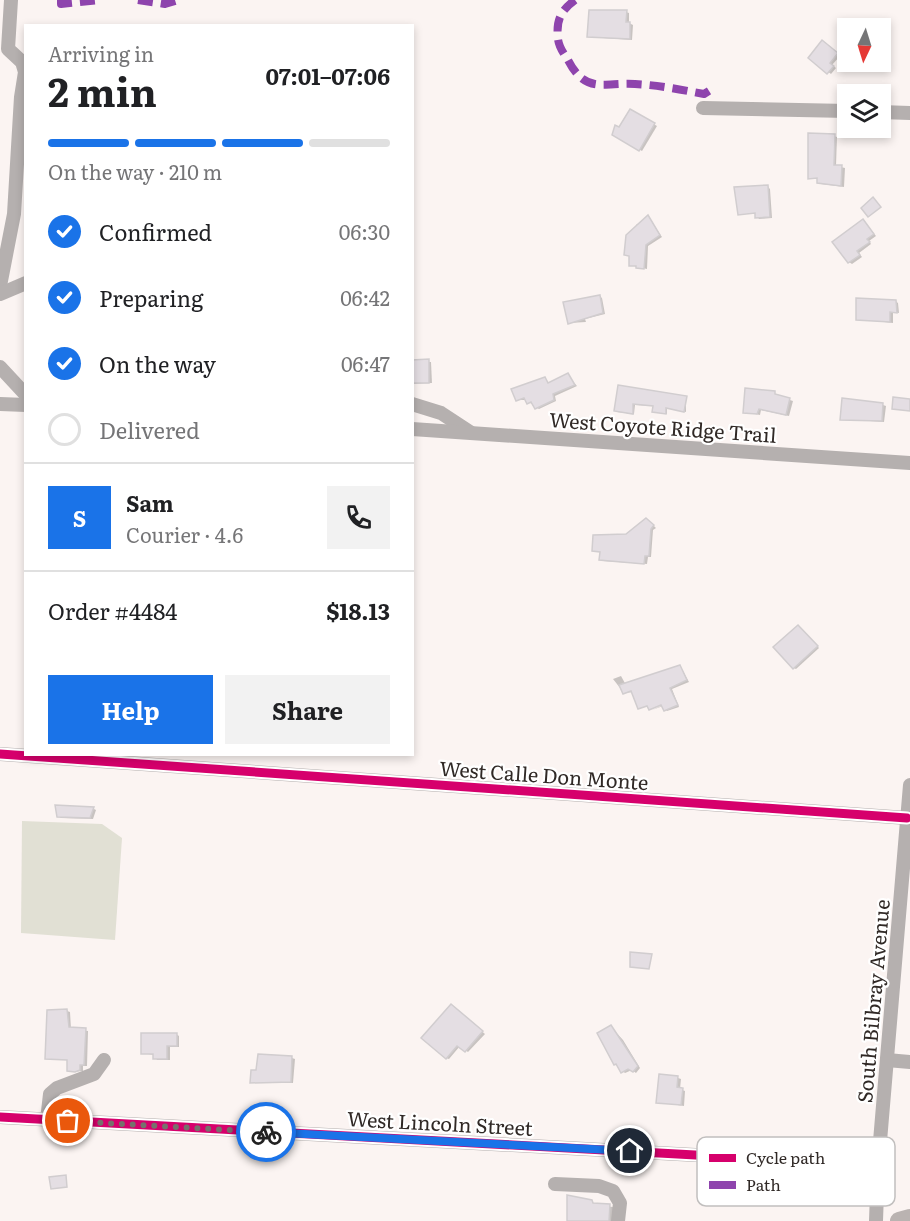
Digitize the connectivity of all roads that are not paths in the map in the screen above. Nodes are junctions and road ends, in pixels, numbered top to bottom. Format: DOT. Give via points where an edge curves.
graph roads {
  1 [pos="11,0"];
  2 [pos="24,69"];
  3 [pos="24,78"];
  4 [pos="703,108"];
  5 [pos="837,111"];
  6 [pos="891,112"];
  7 [pos="910,113"];
  8 [pos="24,284"];
  9 [pos="0,286"];
  10 [pos="0,294"];
  11 [pos="0,367"];
  12 [pos="24,394"];
  13 [pos="0,404"];
  14 [pos="24,405"];
  15 [pos="414,405"];
  16 [pos="414,429"];
  17 [pos="472,433"];
  18 [pos="910,463"];
  19 [pos="0,754"];
  20 [pos="24,756"];
  21 [pos="28,756"];
  22 [pos="910,791"];
  23 [pos="906,818"];
  24 [pos="904,919"];
  25 [pos="104,1060"];
  26 [pos="886,1060"];
  27 [pos="910,1062"];
  28 [pos="0,1117"];
  29 [pos="47,1120"];
  30 [pos="880,1137"];
  31 [pos="697,1155"];
  32 [pos="555,1185"];
  33 [pos="877,1206"];
  34 [pos="910,1218"];
  35 [pos="618,1221"];
  36 [pos="876,1221"];
  37 [pos="899,1221"];
  1 -- 2 [label="street" via="8,49"];
  3 -- 9 [label="street" via="14,214"];
  4 -- 5 [label="street"];
  6 -- 7 [label="street"];
  8 -- 10 [label="street"];
  11 -- 12 [label="street"];
  13 -- 14 [label="street"];
  15 -- 17 [label="street" via="441,413"];
  16 -- 17 [label="street, West Coyote Ridge Trail"];
  17 -- 18 [label="street, West Coyote Ridge Trail"];
  19 -- 20 [label="street, West Calle Don Monte"];
  21 -- 23 [label="street, West Calle Don Monte"];
  22 -- 23 [label="street, South Bilbray Avenue"];
  23 -- 24 [label="street, South Bilbray Avenue"];
  24 -- 26 [label="street, South Bilbray Avenue"];
  25 -- 29 [label="street" via="94,1074 50,1094"];
  26 -- 27 [label="street"];
  26 -- 30 [label="street, South Bilbray Avenue"];
  28 -- 29 [label="street, West Lincoln Street"];
  29 -- 31 [label="street, West Lincoln Street"];
  32 -- 35 [label="street" via="599,1186 614,1191 620,1203"];
  33 -- 36 [label="street, South Bilbray Avenue"];
  34 -- 37 [label="main road"];
}
